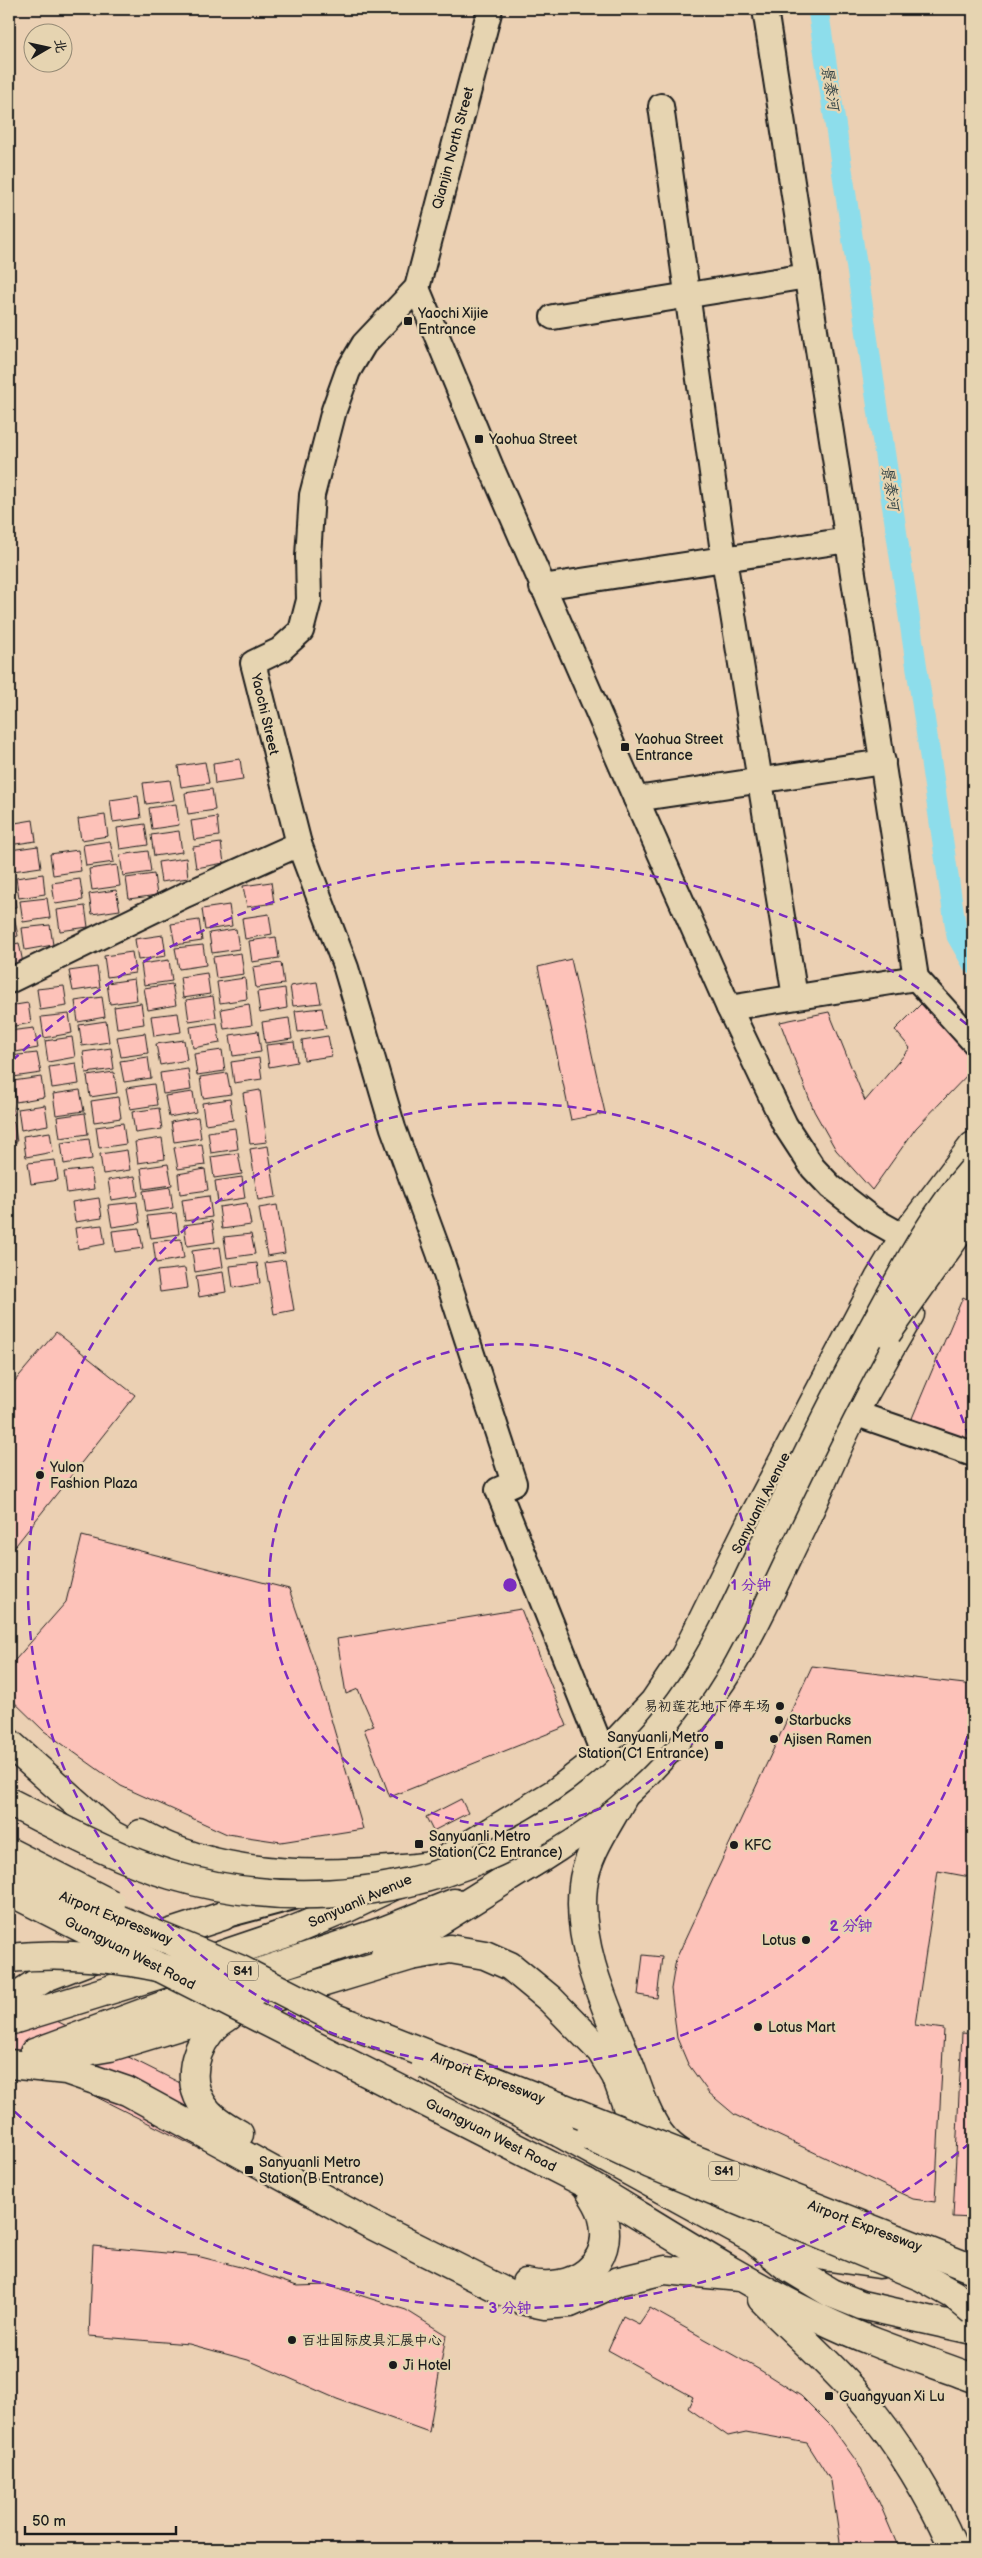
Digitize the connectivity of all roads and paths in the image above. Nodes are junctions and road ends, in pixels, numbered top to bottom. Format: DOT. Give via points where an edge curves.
graph roads {
  1 [pos="490,9"];
  2 [pos="765,9"];
  3 [pos="661,106"];
  4 [pos="807,276"];
  5 [pos="417,288"];
  6 [pos="688,296"];
  7 [pos="553,317"];
  8 [pos="848,540"];
  9 [pos="724,559"];
  10 [pos="542,587"];
  11 [pos="883,762"];
  12 [pos="758,780"];
  13 [pos="636,800"];
  14 [pos="299,844"];
  15 [pos="916,978"];
  16 [pos="9,980"];
  17 [pos="795,997"];
  18 [pos="729,1008"];
  19 [pos="973,1040"];
  20 [pos="973,1146"];
  21 [pos="973,1170"];
  22 [pos="973,1212"];
  23 [pos="973,1217"];
  24 [pos="904,1237"];
  25 [pos="934,1273"];
  26 [pos="854,1413"];
  27 [pos="973,1454"];
  28 [pos="799,1472"];
  29 [pos="9,1725"];
  30 [pos="9,1743"];
  31 [pos="604,1755"];
  32 [pos="623,1797"];
  33 [pos="9,1802"];
  34 [pos="9,1852"];
  35 [pos="532,1863"];
  36 [pos="435,1866"];
  37 [pos="9,1874"];
  38 [pos="9,1891"];
  39 [pos="223,1916"];
  40 [pos="9,1958"];
  41 [pos="361,1970"];
  42 [pos="9,2001"];
  43 [pos="246,2007"];
  44 [pos="335,2018"];
  45 [pos="9,2021"];
  46 [pos="9,2063"];
  47 [pos="475,2073"];
  48 [pos="601,2156"];
  49 [pos="585,2183"];
  50 [pos="753,2239"];
  51 [pos="973,2262"];
  52 [pos="904,2266"];
  53 [pos="973,2269"];
  54 [pos="740,2277"];
  55 [pos="973,2310"];
  56 [pos="973,2330"];
  57 [pos="973,2378"];
  58 [pos="914,2473"];
  59 [pos="936,2549"];
  60 [pos="954,2549"];
  1 -- 5 [label="street, Qianjin North Street"];
  2 -- 4 [label="street"];
  3 -- 6 [label="street"];
  4 -- 6 [label="street"];
  4 -- 8 [label="street"];
  5 -- 10 [label="street"];
  5 -- 14 [label="street, Yaochi Street" via="364,344 348,371 334,410 312,495 309,600 301,631 280,650 253,663"];
  6 -- 7 [label="street"];
  6 -- 9 [label="street"];
  8 -- 9 [label="street"];
  8 -- 11 [label="street"];
  9 -- 10 [label="street"];
  9 -- 12 [label="street"];
  10 -- 13 [label="street"];
  11 -- 12 [label="street"];
  11 -- 15 [label="street"];
  12 -- 13 [label="street"];
  12 -- 17 [label="street"];
  13 -- 18 [label="street"];
  14 -- 16 [label="street"];
  14 -- 31 [label="street" via="346,968 392,1128 439,1253 514,1483 498,1490"];
  15 -- 17 [label="street"];
  15 -- 19 [label="street"];
  17 -- 18 [label="street"];
  18 -- 24 [label="street" via="785,1125 814,1168 848,1202 872,1220"];
  20 -- 24 [label="main road, Sanyuanli Avenue"];
  21 -- 28 [label="main road, bridge" via="949,1200 906,1267"];
  22 -- 28 [label="main road, bridge" via="899,1315"];
  23 -- 25 [label="main road"];
  24 -- 25 [label="street" via="918,1248"];
  24 -- 31 [label="main road, Sanyuanli Avenue" via="823,1382 685,1656 654,1702"];
  25 -- 26 [label="main road"];
  26 -- 27 [label="street"];
  26 -- 32 [label="main road" via="777,1576 722,1679 692,1721"];
  28 -- 33 [label="main road, bridge" via="711,1654 658,1731 624,1767 579,1805 531,1835 468,1865 352,1894 276,1895 170,1875 105,1850"];
  29 -- 36 [label="main road" via="127,1826 183,1853 230,1866 314,1874"];
  30 -- 39 [label="main road" via="112,1835 150,1856 225,1881 233,1888 235,1897 230,1911"];
  31 -- 36 [label="main road, Sanyuanli Avenue" via="555,1793"];
  32 -- 35 [label="main road" via="581,1831"];
  32 -- 52 [label="main road" via="590,1858 583,1884 581,1915 603,1998 652,2121 669,2144 683,2155 841,2223"];
  34 -- 48 [label="main road, bridge"];
  35 -- 41 [label="main road"];
  35 -- 46 [label="main road" via="466,1898 394,1927 192,1995"];
  36 -- 39 [label="street" via="328,1888"];
  36 -- 45 [label="main road, Sanyuanli Avenue" via="347,1908 287,1932 149,1979"];
  37 -- 44 [label="main road, Airport Expressway / S41, bridge" via="239,1969"];
  38 -- 49 [label="main road, Guangyuan West Road, bridge"];
  39 -- 42 [label="main road" via="70,1967 46,1977"];
  40 -- 44 [label="main road, bridge" via="74,1955 150,1965 222,1982"];
  41 -- 43 [label="main road"];
  41 -- 48 [label="main road" via="450,1949 486,1956 510,1966 550,1999 601,2051 616,2076 632,2131 628,2144 618,2152"];
  43 -- 46 [label="main road" via="110,2047"];
  43 -- 49 [label="main road" via="214,2024 197,2056 194,2087 210,2115 410,2225 524,2282 543,2287 560,2286 576,2279 601,2258 604,2225 601,2212"];
  44 -- 47 [label="main road, Airport Expressway / S41, bridge"];
  46 -- 54 [label="main road" via="74,2072 128,2091 368,2223 521,2300 545,2305 570,2303 619,2281 665,2270"];
  47 -- 53 [label="main road, Airport Expressway / S41, bridge"];
  47 -- 55 [label="main road, bridge" via="551,2117 650,2164 922,2277"];
  48 -- 50 [label="main road"];
  49 -- 54 [label="main road, Guangyuan West Road"];
  50 -- 52 [label="main road" via="846,2260"];
  50 -- 56 [label="main road" via="806,2280 861,2305"];
  51 -- 52 [label="main road"];
  54 -- 57 [label="main road, Guangyuan West Road" via="852,2333"];
  54 -- 58 [label="main road" via="864,2401"];
  58 -- 59 [label="main road"];
  58 -- 60 [label="main road" via="944,2524"];
}
